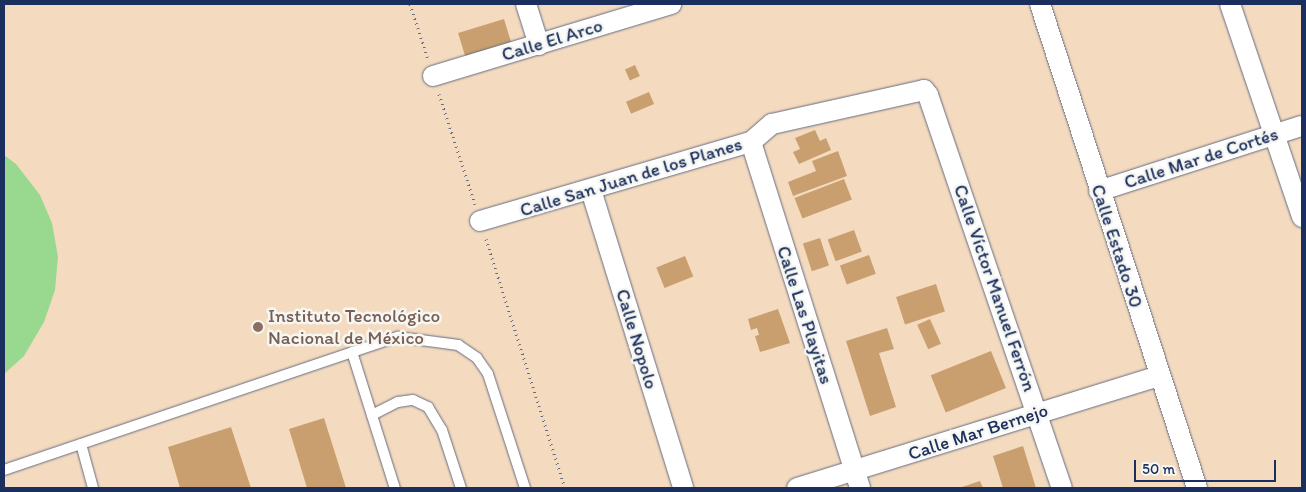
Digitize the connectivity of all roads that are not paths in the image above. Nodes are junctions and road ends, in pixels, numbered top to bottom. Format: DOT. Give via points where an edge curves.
graph roads {
  1 [pos="526,4"];
  2 [pos="671,4"];
  3 [pos="1040,4"];
  4 [pos="1230,4"];
  5 [pos="539,45"];
  6 [pos="433,76"];
  7 [pos="924,90"];
  8 [pos="1302,126"];
  9 [pos="1276,134"];
  10 [pos="750,142"];
  11 [pos="591,190"];
  12 [pos="1099,191"];
  13 [pos="1302,217"];
  14 [pos="480,222"];
  15 [pos="352,352"];
  16 [pos="1159,376"];
  17 [pos="1038,413"];
  18 [pos="372,415"];
  19 [pos="81,444"];
  20 [pos="4,470"];
  21 [pos="858,480"];
  22 [pos="93,488"];
  23 [pos="395,488"];
  24 [pos="462,488"];
  25 [pos="525,488"];
  26 [pos="683,488"];
  27 [pos="797,488"];
  28 [pos="1062,488"];
  29 [pos="1197,488"];
  1 -- 5 [label="street"];
  2 -- 5 [label="street, Calle El Arco"];
  3 -- 12 [label="street, Calle Estado 30"];
  4 -- 9 [label="street"];
  5 -- 6 [label="street, Calle El Arco"];
  7 -- 10 [label="street, Calle San Juan de los Planes" via="772,124"];
  7 -- 17 [label="street, Calle Víctor Manuel Ferrón"];
  8 -- 9 [label="street, Calle Mar de Cortés"];
  9 -- 12 [label="street, Calle Mar de Cortés"];
  9 -- 13 [label="street"];
  10 -- 11 [label="street, Calle San Juan de los Planes"];
  10 -- 21 [label="street, Calle Las Playitas"];
  11 -- 14 [label="street, Calle San Juan de los Planes"];
  11 -- 26 [label="street, Calle Nopolo"];
  12 -- 16 [label="street, Calle Estado 30"];
  15 -- 18 [label="lane"];
  15 -- 19 [label="lane"];
  15 -- 25 [label="lane" via="398,337 458,345 477,358 488,374"];
  16 -- 17 [label="street, Calle Mar Bernejo"];
  16 -- 29 [label="street, Calle Estado 30"];
  17 -- 21 [label="street, Calle Mar Bernejo"];
  17 -- 28 [label="street, Calle Víctor Manuel Ferrón"];
  18 -- 23 [label="lane"];
  18 -- 24 [label="lane" via="398,402 413,400 428,406 442,430"];
  19 -- 20 [label="lane"];
  19 -- 22 [label="lane"];
  21 -- 27 [label="street, Calle Mar Bernejo"];
}
